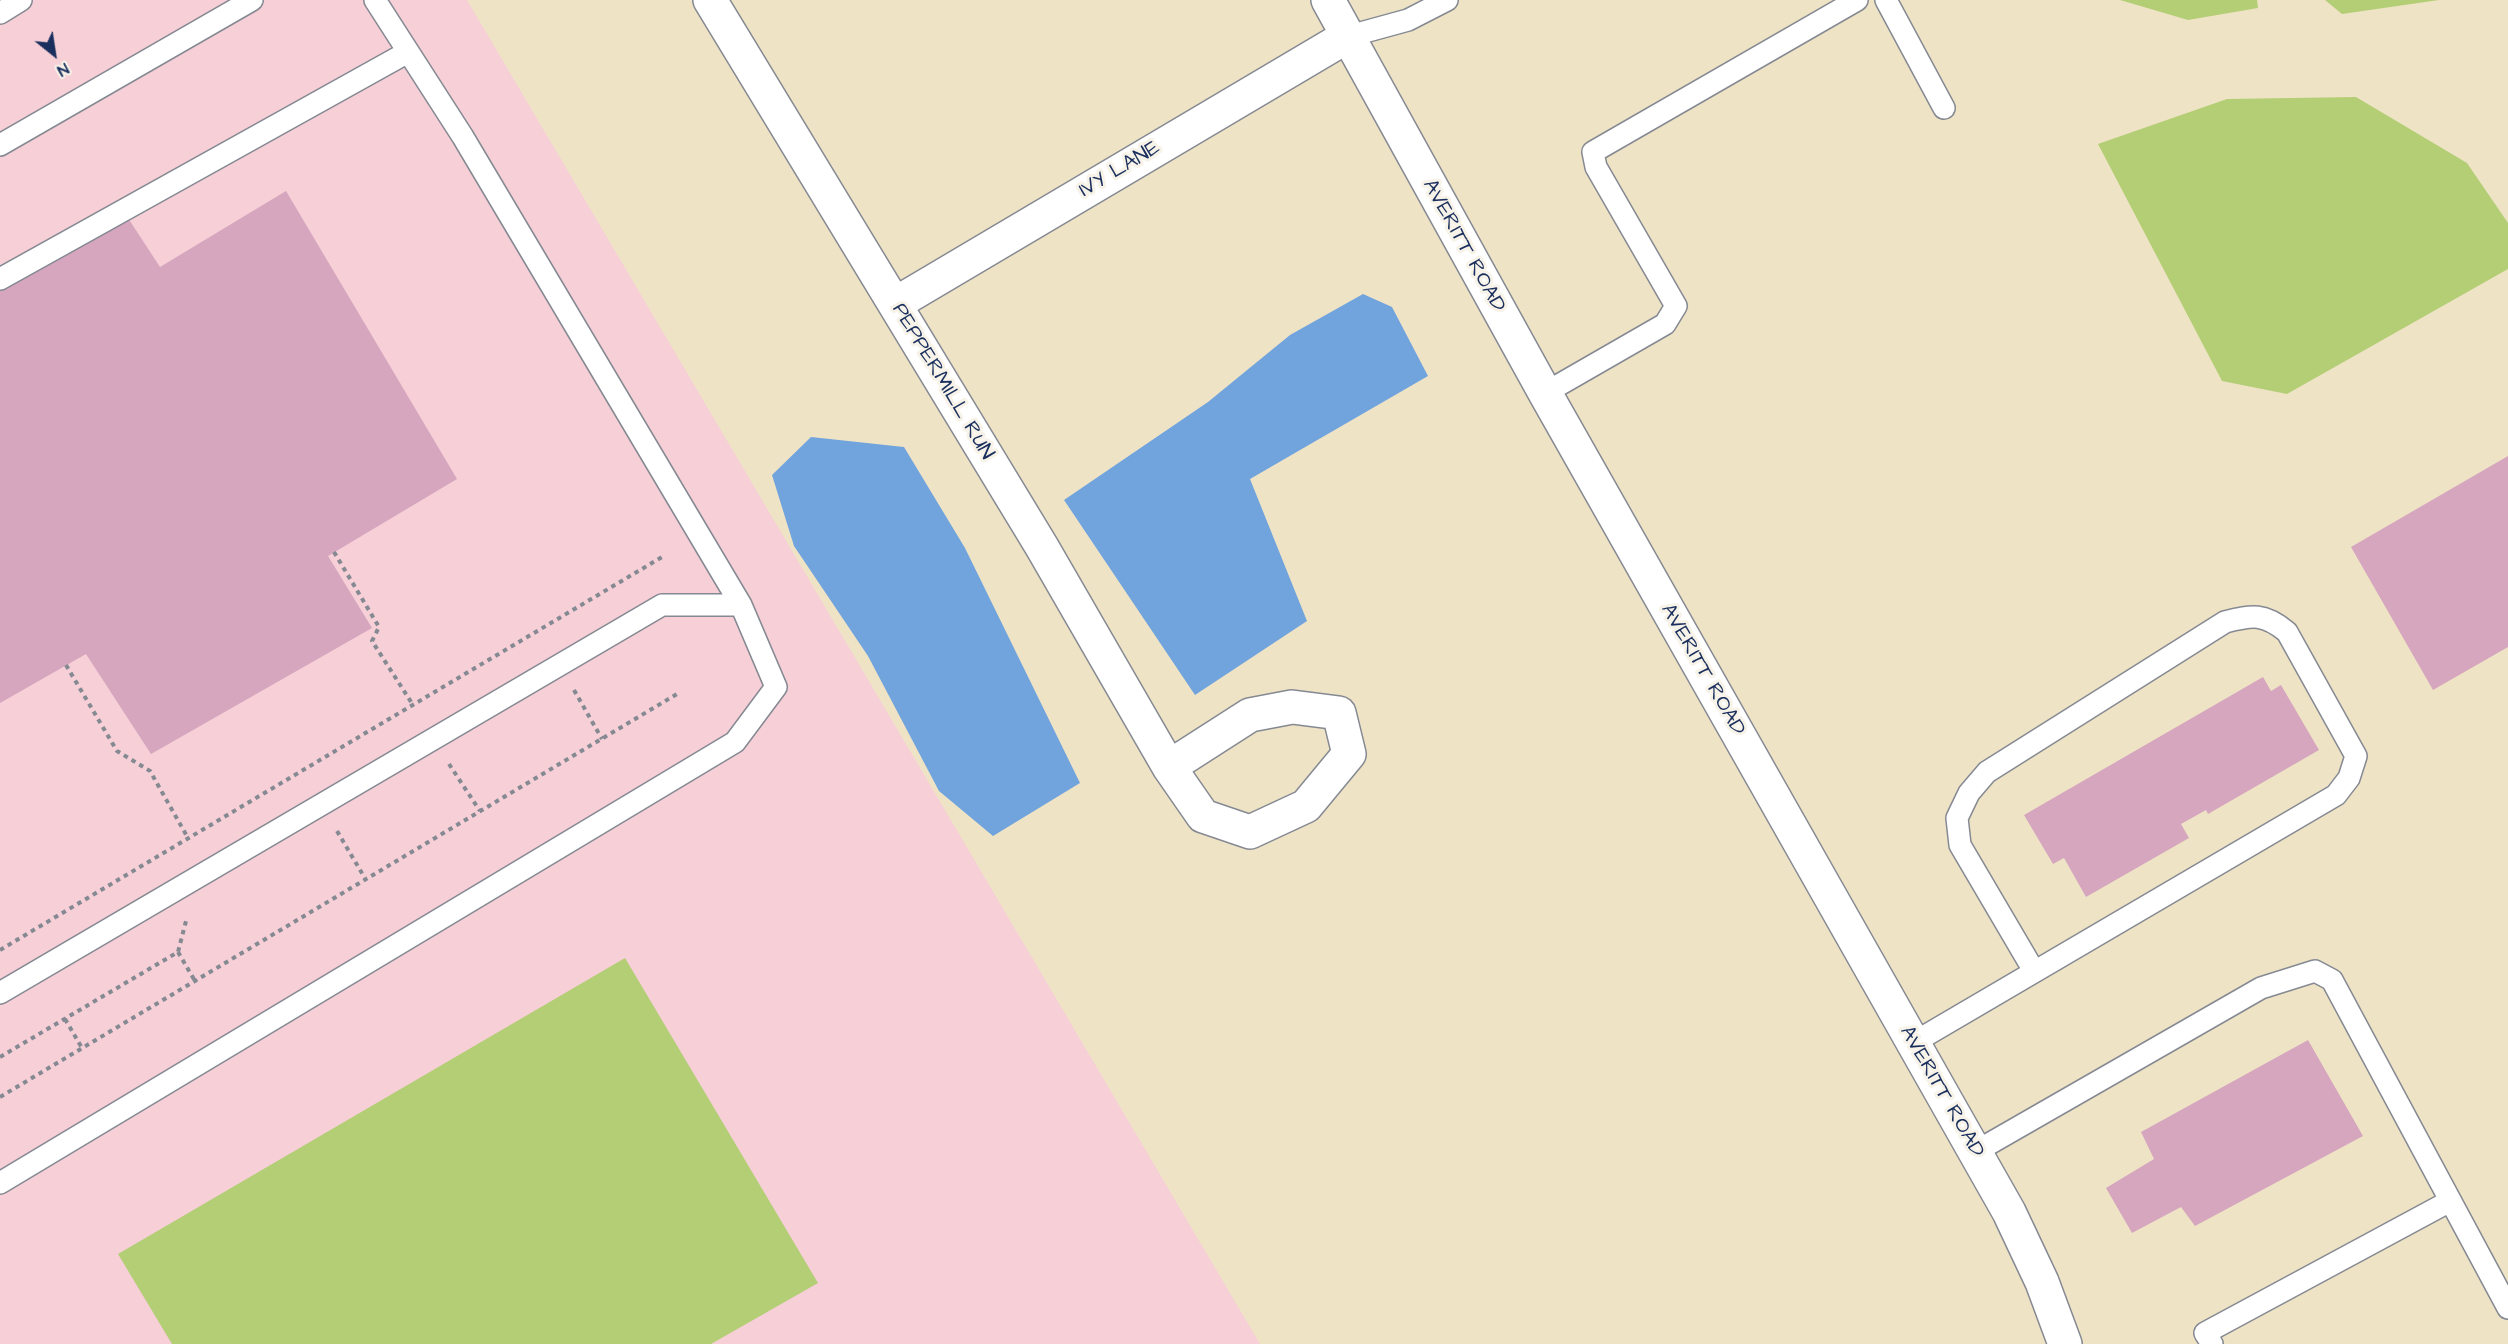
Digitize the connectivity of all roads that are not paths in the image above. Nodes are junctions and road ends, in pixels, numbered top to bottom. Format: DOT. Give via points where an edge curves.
graph roads {
  1 [pos="21,0"];
  2 [pos="252,0"];
  3 [pos="375,0"];
  4 [pos="710,0"];
  5 [pos="1328,0"];
  6 [pos="1447,0"];
  7 [pos="1857,0"];
  8 [pos="1886,0"];
  9 [pos="0,13"];
  10 [pos="1346,37"];
  11 [pos="408,52"];
  12 [pos="1944,108"];
  13 [pos="0,145"];
  14 [pos="0,279"];
  15 [pos="895,304"];
  16 [pos="1545,393"];
  17 [pos="741,605"];
  18 [pos="1169,767"];
  19 [pos="2034,971"];
  20 [pos="0,993"];
  21 [pos="1913,1043"];
  22 [pos="1975,1152"];
  23 [pos="0,1183"];
  24 [pos="2450,1201"];
  25 [pos="2508,1308"];
  26 [pos="2065,1344"];
  27 [pos="2212,1344"];
  1 -- 9 [label="lane"];
  2 -- 13 [label="lane"];
  3 -- 11 [label="lane"];
  4 -- 15 [label="street, PEPPERMILL RUN"];
  5 -- 10 [label="street, AVERITT ROAD"];
  6 -- 10 [label="lane" via="1408,20"];
  7 -- 16 [label="lane" via="1593,152 1596,167 1676,306 1665,324"];
  8 -- 12 [label="lane"];
  10 -- 15 [label="street, IVY LANE"];
  10 -- 16 [label="street, AVERITT ROAD"];
  11 -- 14 [label="lane"];
  11 -- 17 [label="lane" via="470,147"];
  15 -- 18 [label="street, PEPPERMILL RUN"];
  16 -- 21 [label="street, AVERITT ROAD"];
  17 -- 20 [label="lane" via="662,605"];
  17 -- 23 [label="lane" via="776,687 735,742"];
  18 -- 18 [label="street, PEPPERMILL RUN" via="1250,715 1292,707 1339,713 1349,754 1306,806 1250,832 1203,816"];
  19 -- 19 [label="lane" via="2336,795 2349,778 2356,756 2287,632 2271,619 2251,615 2225,622 1987,772 1969,793 1957,818 1960,845"];
  19 -- 21 [label="lane"];
  21 -- 22 [label="street, AVERITT ROAD"];
  22 -- 24 [label="lane" via="2261,988 2315,971 2332,980"];
  22 -- 26 [label="street, AVERITT ROAD" via="2009,1212"];
  24 -- 25 [label="lane"];
  24 -- 27 [label="lane" via="2205,1333"];
}
